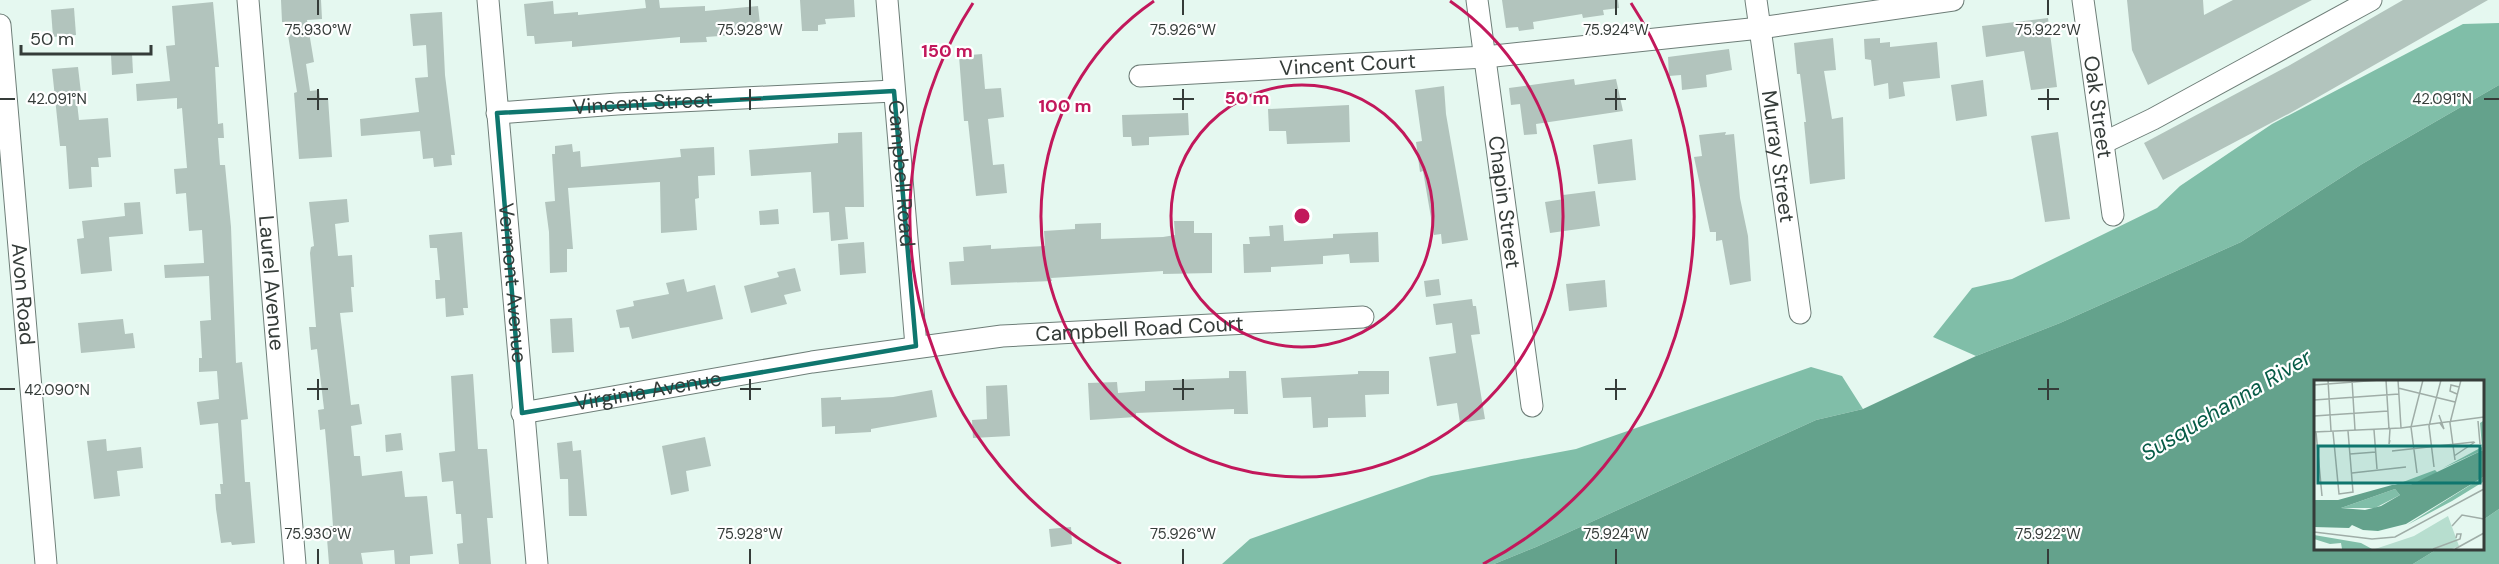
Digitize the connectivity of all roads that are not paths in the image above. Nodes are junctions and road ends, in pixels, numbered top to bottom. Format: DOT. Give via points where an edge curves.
graph roads {
  1 [pos="248,0"];
  2 [pos="488,0"];
  3 [pos="887,0"];
  4 [pos="1476,0"];
  5 [pos="1756,0"];
  6 [pos="1953,0"];
  7 [pos="2083,0"];
  8 [pos="2371,0"];
  9 [pos="0,25"];
  10 [pos="1760,28"];
  11 [pos="1485,57"];
  12 [pos="1140,76"];
  13 [pos="894,91"];
  14 [pos="497,113"];
  15 [pos="2103,143"];
  16 [pos="2113,215"];
  17 [pos="1800,312"];
  18 [pos="1363,317"];
  19 [pos="916,346"];
  20 [pos="1532,406"];
  21 [pos="522,413"];
  22 [pos="46,564"];
  23 [pos="295,564"];
  24 [pos="537,564"];
  1 -- 23 [label="street, Laurel Avenue"];
  2 -- 14 [label="street, Vermont Avenue"];
  3 -- 13 [label="street, Campbell Road"];
  4 -- 11 [label="street, Chapin Street"];
  5 -- 10 [label="street, Murray Street"];
  6 -- 10 [label="street"];
  7 -- 15 [label="street, Oak Street"];
  8 -- 15 [label="street"];
  9 -- 22 [label="street, Avon Road"];
  10 -- 11 [label="street"];
  10 -- 17 [label="street, Murray Street"];
  11 -- 12 [label="street, Vincent Court"];
  11 -- 20 [label="street, Chapin Street"];
  13 -- 14 [label="street, Vincent Street"];
  13 -- 19 [label="street, Campbell Road"];
  14 -- 21 [label="street, Vermont Avenue"];
  15 -- 16 [label="street, Oak Street"];
  18 -- 19 [label="street, Campbell Road Court" via="1002,336"];
  19 -- 21 [label="street, Virginia Avenue"];
  21 -- 24 [label="street, Vermont Avenue"];
}
